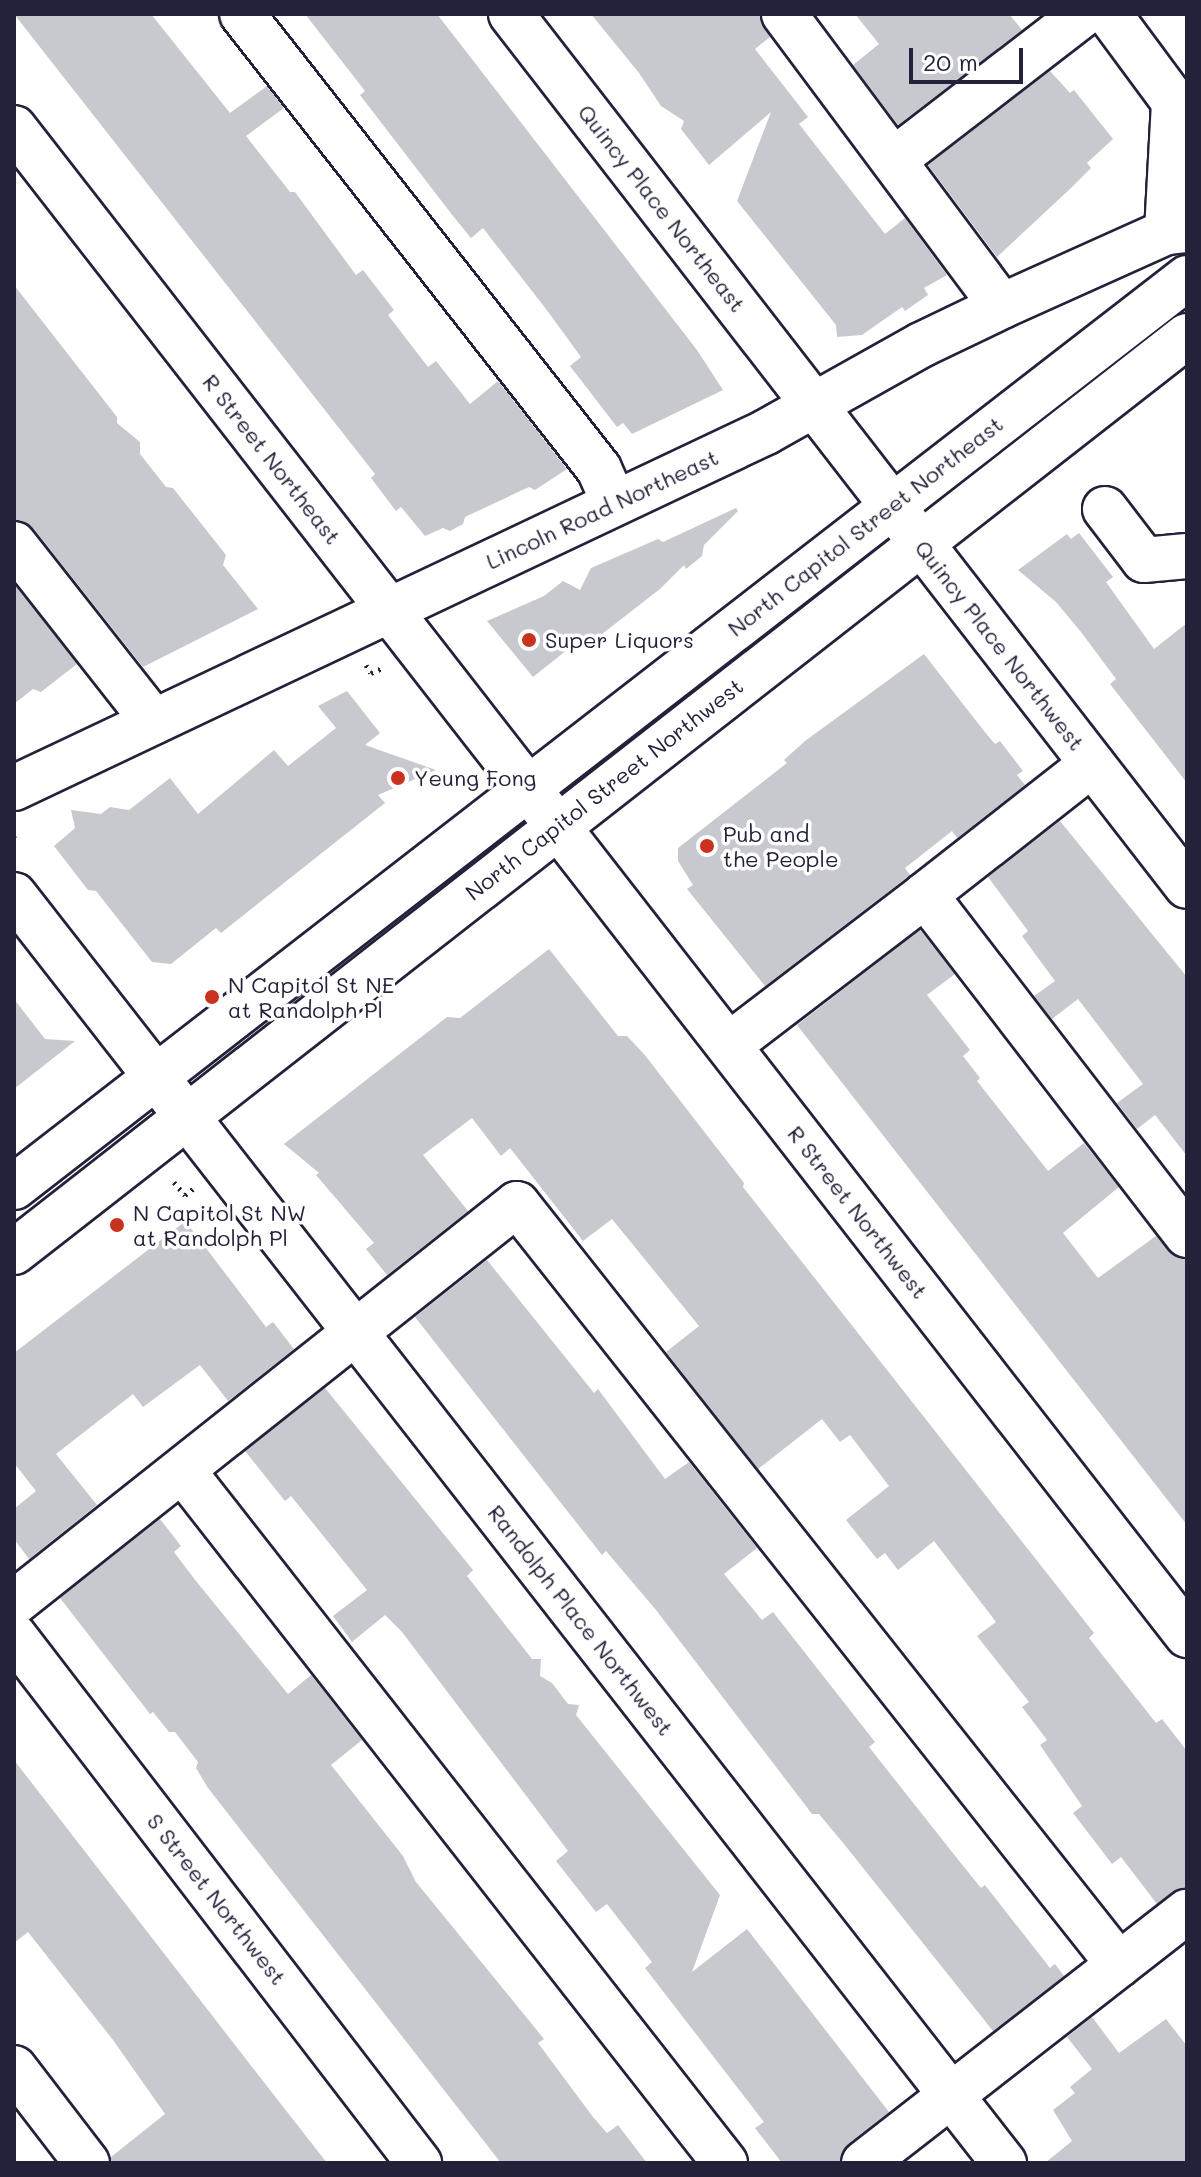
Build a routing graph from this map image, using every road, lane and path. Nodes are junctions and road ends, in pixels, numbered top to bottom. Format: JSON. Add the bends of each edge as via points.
{"nodes":[{"id":1,"x":242,"y":14,"type":"edge"},
{"id":2,"x":511,"y":14,"type":"edge"},
{"id":3,"x":784,"y":14,"type":"edge"},
{"id":4,"x":1083,"y":14,"type":"edge"},
{"id":5,"x":1109,"y":14,"type":"edge"},
{"id":6,"x":1181,"y":107,"type":"edge"},
{"id":7,"x":14,"y":128,"type":"edge"},
{"id":8,"x":895,"y":159,"type":"junction"},
{"id":9,"x":1177,"y":231,"type":"edge"},
{"id":10,"x":1187,"y":278,"type":"edge"},
{"id":11,"x":1002,"y":306,"type":"junction"},
{"id":12,"x":1187,"y":336,"type":"edge"},
{"id":13,"x":1167,"y":365,"type":"edge"},
{"id":14,"x":814,"y":402,"type":"junction"},
{"id":15,"x":614,"y":503,"type":"junction"},
{"id":16,"x":892,"y":503,"type":"junction"},
{"id":17,"x":1105,"y":509,"type":"dead end"},
{"id":18,"x":920,"y":542,"type":"junction"},
{"id":19,"x":14,"y":544,"type":"edge"},
{"id":20,"x":1187,"y":556,"type":"edge"},
{"id":21,"x":391,"y":610,"type":"junction"},
{"id":22,"x":382,"y":668,"type":"dead end"},
{"id":23,"x":371,"y":673,"type":"dead end"},
{"id":24,"x":154,"y":722,"type":"junction"},
{"id":25,"x":1092,"y":764,"type":"junction"},
{"id":26,"x":14,"y":788,"type":"edge"},
{"id":27,"x":530,"y":789,"type":"junction"},
{"id":28,"x":558,"y":825,"type":"junction"},
{"id":29,"x":1187,"y":886,"type":"edge"},
{"id":30,"x":14,"y":895,"type":"edge"},
{"id":31,"x":925,"y":895,"type":"junction"},
{"id":32,"x":729,"y":1045,"type":"junction"},
{"id":33,"x":159,"y":1076,"type":"junction"},
{"id":34,"x":188,"y":1115,"type":"junction"},
{"id":35,"x":174,"y":1182,"type":"dead end"},
{"id":36,"x":14,"y":1187,"type":"edge"},
{"id":37,"x":185,"y":1195,"type":"dead end"},
{"id":38,"x":1187,"y":1235,"type":"edge"},
{"id":39,"x":17,"y":1251,"type":"edge"},
{"id":40,"x":355,"y":1333,"type":"junction"},
{"id":41,"x":183,"y":1471,"type":"junction"},
{"id":42,"x":14,"y":1603,"type":"edge"},
{"id":43,"x":1187,"y":1635,"type":"edge"},
{"id":44,"x":14,"y":1636,"type":"edge"},
{"id":45,"x":1187,"y":1912,"type":"edge"},
{"id":46,"x":1119,"y":1965,"type":"junction"},
{"id":47,"x":14,"y":2068,"type":"edge"},
{"id":48,"x":950,"y":2095,"type":"junction"},
{"id":49,"x":87,"y":2163,"type":"edge"},
{"id":50,"x":419,"y":2163,"type":"edge"},
{"id":51,"x":725,"y":2163,"type":"edge"},
{"id":52,"x":864,"y":2163,"type":"edge"},
{"id":53,"x":1004,"y":2163,"type":"edge"}],
"edges":[{"from":1,"to":15,"type":"street","via":[[599,469]]},
{"from":2,"to":14,"type":"street","name":"Quincy Place Northeast"},
{"from":3,"to":8,"type":"street"},
{"from":4,"to":8,"type":"street"},
{"from":5,"to":6,"type":"street"},
{"from":6,"to":9,"type":"street"},
{"from":7,"to":21,"type":"street","name":"R Street Northeast"},
{"from":8,"to":11,"type":"street","via":[[898,170]]},
{"from":9,"to":11,"type":"street","name":"Lincoln Road Northeast"},
{"from":10,"to":16,"type":"street","name":"North Capitol Street Northeast"},
{"from":11,"to":14,"type":"street","name":"Lincoln Road Northeast"},
{"from":12,"to":13,"type":"street","name":"North Capitol Street Northwest"},
{"from":13,"to":18,"type":"street","name":"North Capitol Street Northwest"},
{"from":14,"to":15,"type":"street","name":"Lincoln Road Northeast","via":[[766,432]]},
{"from":14,"to":16,"type":"street","name":"Quincy Place Northwest"},
{"from":15,"to":21,"type":"street","name":"Lincoln Road Northeast"},
{"from":16,"to":18,"type":"street","name":"Quincy Place Northwest"},
{"from":16,"to":27,"type":"street","name":"North Capitol Street Northeast"},
{"from":17,"to":20,"type":"street","via":[[1144,560]]},
{"from":18,"to":25,"type":"street","name":"Quincy Place Northwest"},
{"from":18,"to":28,"type":"street","name":"North Capitol Street Northwest"},
{"from":19,"to":24,"type":"street"},
{"from":21,"to":24,"type":"street","name":"Lincoln Road Northeast"},
{"from":21,"to":27,"type":"street","name":"R Street Northeast"},
{"from":22,"to":23,"type":"path"},
{"from":24,"to":26,"type":"street","name":"Lincoln Road Northeast"},
{"from":25,"to":29,"type":"street","name":"Quincy Place Northwest"},
{"from":25,"to":31,"type":"street"},
{"from":27,"to":28,"type":"street","name":"R Street Northwest"},
{"from":27,"to":33,"type":"street","name":"North Capitol Street Northeast"},
{"from":28,"to":32,"type":"street","name":"R Street Northwest"},
{"from":28,"to":34,"type":"street","name":"North Capitol Street Northwest"},
{"from":30,"to":33,"type":"street","name":"Randolph Place Northwest"},
{"from":31,"to":32,"type":"street"},
{"from":31,"to":38,"type":"street"},
{"from":32,"to":43,"type":"street","name":"R Street Northwest"},
{"from":33,"to":34,"type":"street","name":"Randolph Place Northwest"},
{"from":33,"to":36,"type":"street","name":"North Capitol Street Northeast"},
{"from":34,"to":39,"type":"street","name":"North Capitol Street Northwest"},
{"from":34,"to":40,"type":"street","name":"Randolph Place Northwest"},
{"from":35,"to":37,"type":"path"},
{"from":40,"to":41,"type":"street"},
{"from":40,"to":46,"type":"street","via":[[517,1204]]},
{"from":40,"to":48,"type":"street","name":"Randolph Place Northwest"},
{"from":41,"to":42,"type":"street"},
{"from":41,"to":51,"type":"street"},
{"from":44,"to":50,"type":"street","name":"S Street Northwest"},
{"from":45,"to":46,"type":"street"},
{"from":46,"to":48,"type":"street"},
{"from":47,"to":49,"type":"street"},
{"from":48,"to":52,"type":"street"},
{"from":48,"to":53,"type":"street","name":"Randolph Place Northwest"}]}
